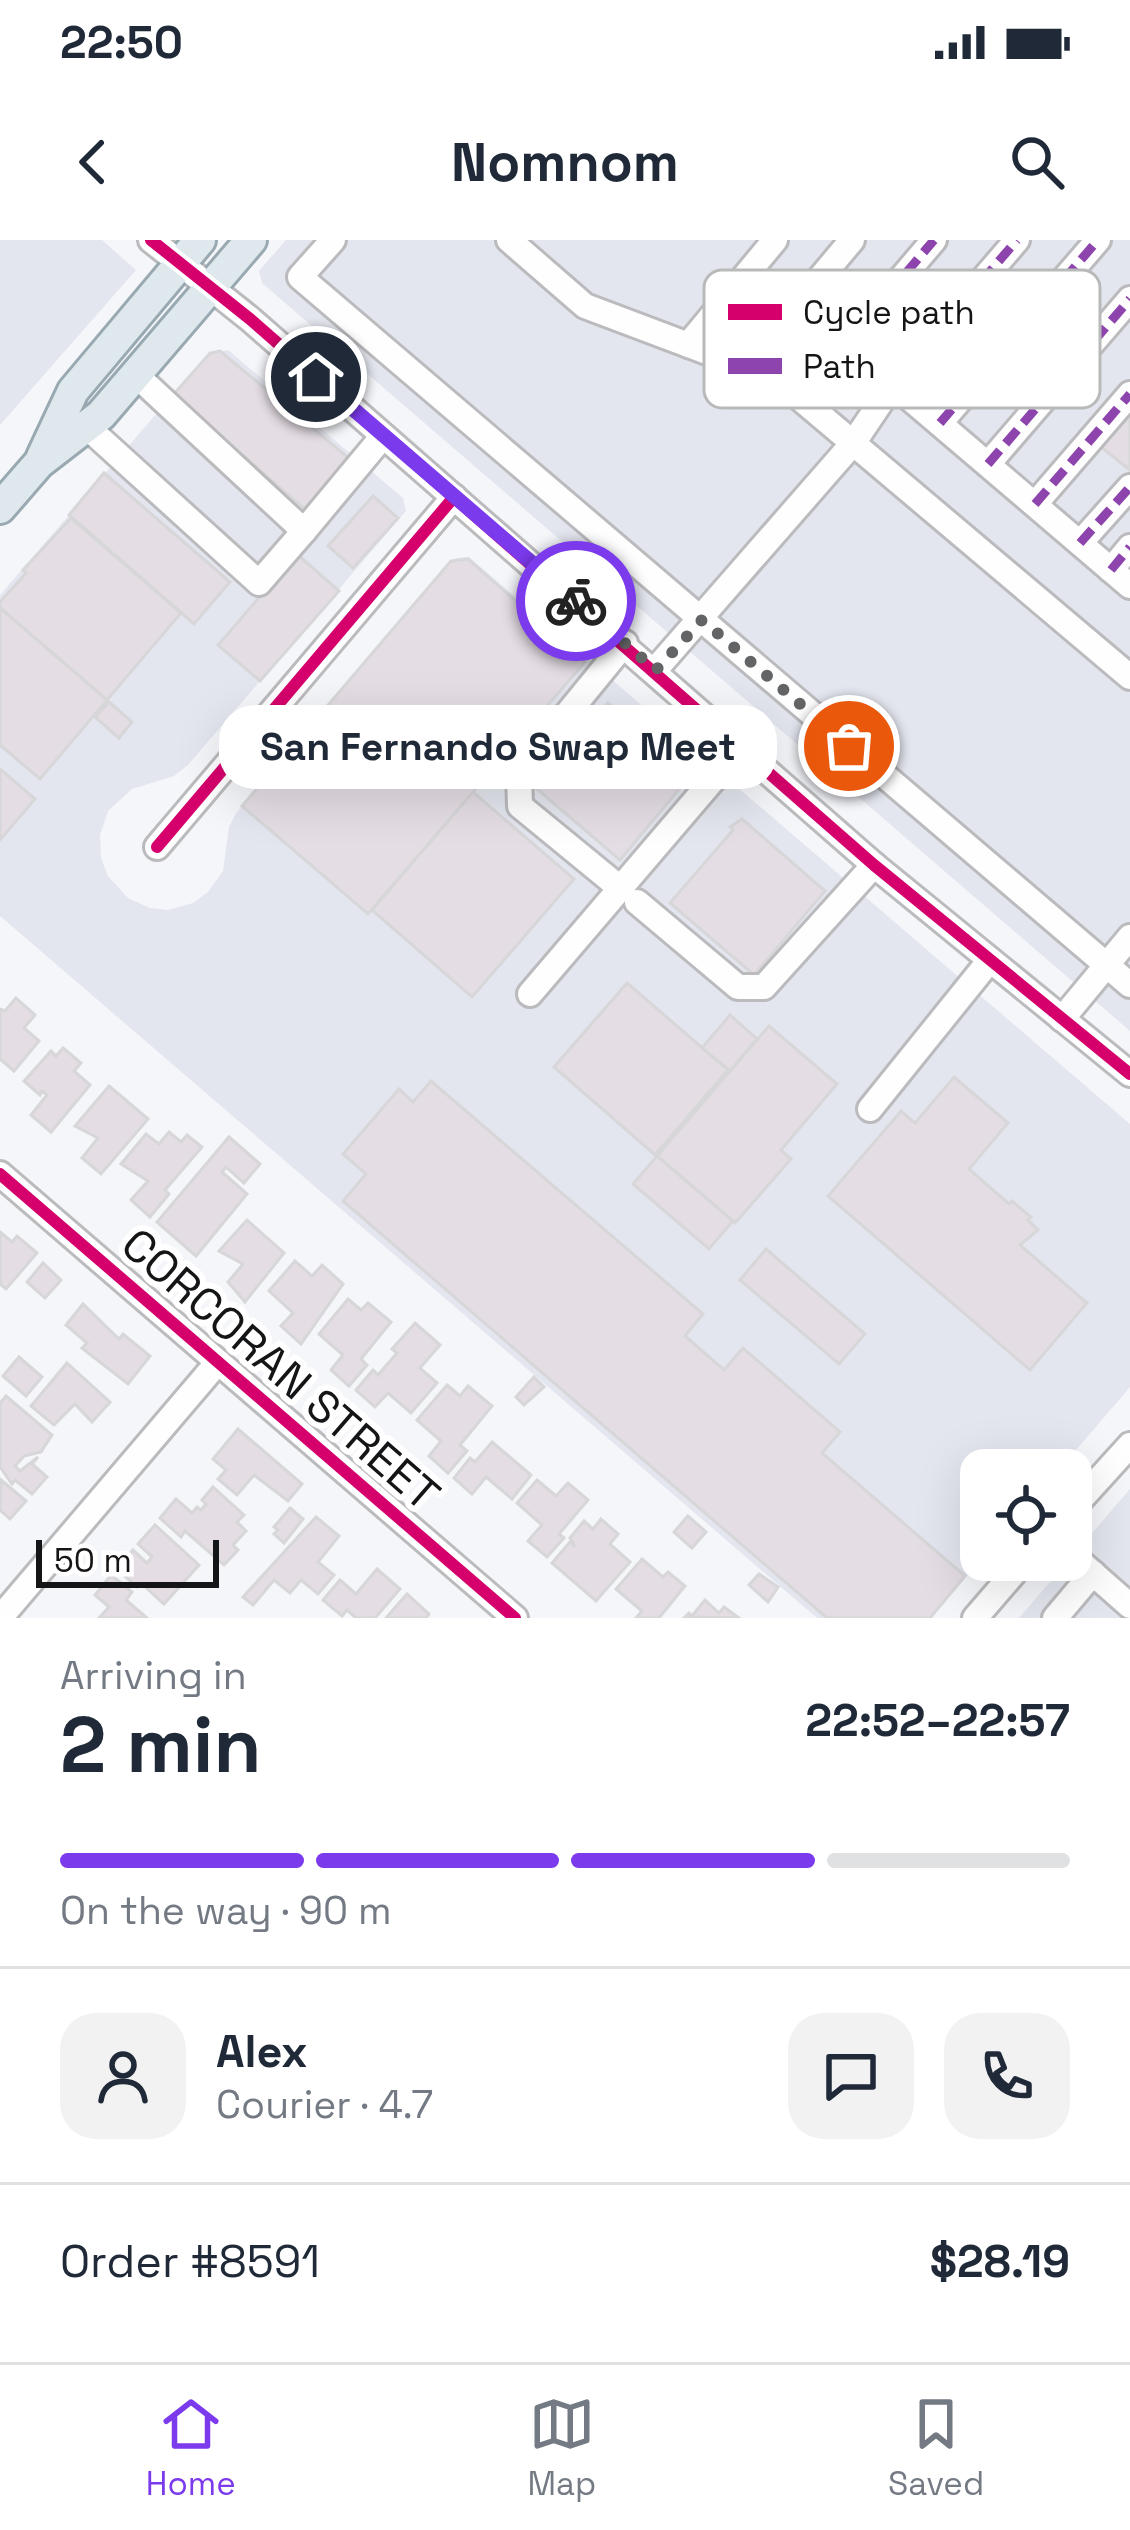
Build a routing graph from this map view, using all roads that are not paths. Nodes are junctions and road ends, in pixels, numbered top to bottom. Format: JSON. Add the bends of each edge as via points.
{"nodes":[{"id":1,"x":151,"y":240,"type":"edge"},
{"id":2,"x":251,"y":240,"type":"edge"},
{"id":3,"x":333,"y":240,"type":"edge"},
{"id":4,"x":509,"y":240,"type":"edge"},
{"id":5,"x":776,"y":240,"type":"edge"},
{"id":6,"x":852,"y":240,"type":"edge"},
{"id":7,"x":934,"y":240,"type":"edge"},
{"id":8,"x":1017,"y":240,"type":"edge"},
{"id":9,"x":1098,"y":240,"type":"edge"},
{"id":10,"x":191,"y":251,"type":"edge"},
{"id":11,"x":751,"y":270,"type":"edge"},
{"id":12,"x":827,"y":270,"type":"edge"},
{"id":13,"x":908,"y":270,"type":"edge"},
{"id":14,"x":991,"y":270,"type":"edge"},
{"id":15,"x":1072,"y":270,"type":"edge"},
{"id":16,"x":212,"y":288,"type":"junction"},
{"id":17,"x":1130,"y":299,"type":"edge"},
{"id":18,"x":704,"y":326,"type":"edge"},
{"id":19,"x":1100,"y":334,"type":"edge"},
{"id":20,"x":688,"y":345,"type":"junction"},
{"id":21,"x":704,"y":351,"type":"edge"},
{"id":22,"x":135,"y":374,"type":"junction"},
{"id":23,"x":1130,"y":394,"type":"edge"},
{"id":24,"x":813,"y":408,"type":"edge"},
{"id":25,"x":877,"y":408,"type":"edge"},
{"id":26,"x":922,"y":408,"type":"edge"},
{"id":27,"x":953,"y":408,"type":"edge"},
{"id":28,"x":1036,"y":408,"type":"edge"},
{"id":29,"x":940,"y":423,"type":"junction"},
{"id":30,"x":86,"y":426,"type":"junction"},
{"id":31,"x":383,"y":436,"type":"junction"},
{"id":32,"x":854,"y":442,"type":"junction"},
{"id":33,"x":39,"y":463,"type":"junction"},
{"id":34,"x":988,"y":464,"type":"junction"},
{"id":35,"x":1130,"y":487,"type":"edge"},
{"id":36,"x":454,"y":497,"type":"junction"},
{"id":37,"x":1035,"y":504,"type":"junction"},
{"id":38,"x":0,"y":508,"type":"edge"},
{"id":39,"x":304,"y":531,"type":"junction"},
{"id":40,"x":1080,"y":543,"type":"junction"},
{"id":41,"x":1130,"y":547,"type":"edge"},
{"id":42,"x":1120,"y":578,"type":"edge"},
{"id":43,"x":702,"y":620,"type":"junction"},
{"id":44,"x":625,"y":643,"type":"junction"},
{"id":45,"x":656,"y":670,"type":"junction"},
{"id":46,"x":1130,"y":677,"type":"edge"},
{"id":47,"x":741,"y":747,"type":"junction"},
{"id":48,"x":157,"y":847,"type":"dead end"},
{"id":49,"x":874,"y":865,"type":"junction"},
{"id":50,"x":628,"y":895,"type":"junction"},
{"id":51,"x":1130,"y":937,"type":"edge"},
{"id":52,"x":989,"y":960,"type":"junction"},
{"id":53,"x":1106,"y":965,"type":"junction"},
{"id":54,"x":1130,"y":985,"type":"edge"},
{"id":55,"x":530,"y":994,"type":"dead end"},
{"id":56,"x":1062,"y":1019,"type":"junction"},
{"id":57,"x":1130,"y":1074,"type":"edge"},
{"id":58,"x":870,"y":1108,"type":"dead end"},
{"id":59,"x":0,"y":1174,"type":"edge"},
{"id":60,"x":218,"y":1362,"type":"junction"},
{"id":61,"x":1130,"y":1445,"type":"edge"},
{"id":62,"x":1092,"y":1487,"type":"edge"},
{"id":63,"x":1093,"y":1573,"type":"joint"},
{"id":64,"x":1007,"y":1581,"type":"edge"},
{"id":65,"x":1130,"y":1606,"type":"edge"},
{"id":66,"x":0,"y":1618,"type":"edge"},
{"id":67,"x":515,"y":1618,"type":"edge"},
{"id":68,"x":975,"y":1618,"type":"edge"},
{"id":69,"x":1055,"y":1618,"type":"edge"}],
"edges":[{"from":1,"to":10,"type":"street"},
{"from":2,"to":16,"type":"main road"},
{"from":3,"to":43,"type":"street","via":[[300,278]]},
{"from":4,"to":20,"type":"street","via":[[585,306]]},
{"from":5,"to":11,"type":"street"},
{"from":6,"to":12,"type":"street"},
{"from":7,"to":13,"type":"street"},
{"from":8,"to":14,"type":"street"},
{"from":9,"to":15,"type":"street"},
{"from":10,"to":16,"type":"street"},
{"from":10,"to":33,"type":"main road","via":[[73,391]]},
{"from":16,"to":22,"type":"main road"},
{"from":16,"to":31,"type":"street"},
{"from":17,"to":19,"type":"street"},
{"from":18,"to":20,"type":"street"},
{"from":20,"to":21,"type":"street"},
{"from":22,"to":30,"type":"main road"},
{"from":22,"to":39,"type":"street"},
{"from":23,"to":37,"type":"street"},
{"from":24,"to":32,"type":"street"},
{"from":25,"to":32,"type":"street"},
{"from":26,"to":29,"type":"street"},
{"from":27,"to":29,"type":"street"},
{"from":28,"to":34,"type":"street"},
{"from":29,"to":34,"type":"street"},
{"from":30,"to":33,"type":"main road"},
{"from":30,"to":39,"type":"street","via":[[260,583]]},
{"from":31,"to":36,"type":"street"},
{"from":31,"to":39,"type":"street"},
{"from":32,"to":43,"type":"street"},
{"from":32,"to":46,"type":"street"},
{"from":33,"to":38,"type":"main road"},
{"from":34,"to":37,"type":"street"},
{"from":35,"to":40,"type":"street"},
{"from":36,"to":44,"type":"street"},
{"from":36,"to":48,"type":"street"},
{"from":37,"to":40,"type":"street"},
{"from":40,"to":42,"type":"street"},
{"from":41,"to":42,"type":"street"},
{"from":43,"to":45,"type":"street"},
{"from":43,"to":53,"type":"street"},
{"from":44,"to":45,"type":"street"},
{"from":44,"to":50,"type":"street","via":[[519,773],[520,806]]},
{"from":45,"to":47,"type":"street"},
{"from":47,"to":49,"type":"street"},
{"from":47,"to":50,"type":"street"},
{"from":49,"to":50,"type":"street","via":[[764,987],[738,987]]},
{"from":49,"to":52,"type":"street"},
{"from":50,"to":55,"type":"street"},
{"from":51,"to":53,"type":"street"},
{"from":52,"to":56,"type":"street"},
{"from":52,"to":58,"type":"street"},
{"from":53,"to":54,"type":"street"},
{"from":53,"to":56,"type":"street"},
{"from":56,"to":57,"type":"street"},
{"from":59,"to":60,"type":"street","name":"CORCORAN STREET"},
{"from":60,"to":66,"type":"street"},
{"from":60,"to":67,"type":"street","name":"CORCORAN STREET"},
{"from":61,"to":62,"type":"street"},
{"from":63,"to":65,"type":"street"},
{"from":63,"to":69,"type":"street"},
{"from":64,"to":68,"type":"street"}]}
